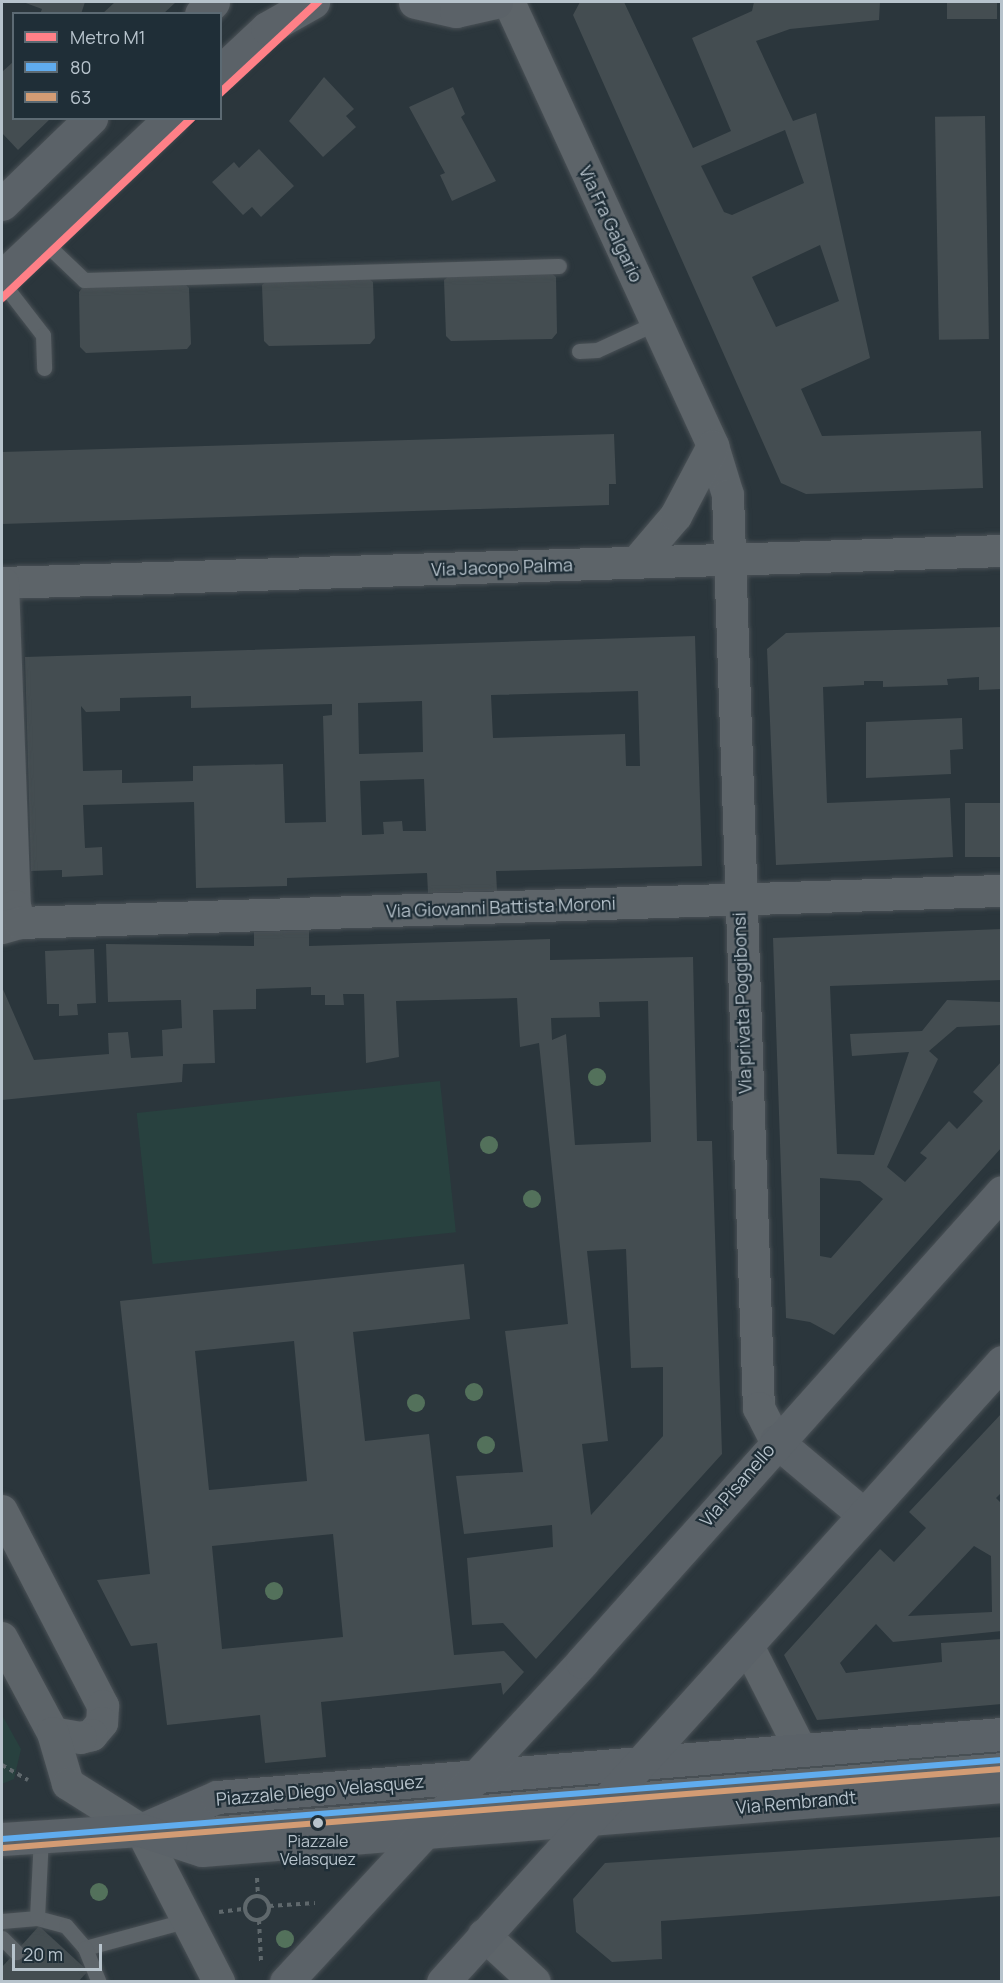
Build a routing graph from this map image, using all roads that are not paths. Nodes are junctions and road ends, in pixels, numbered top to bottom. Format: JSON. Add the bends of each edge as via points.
{"nodes":[{"id":1,"x":313,"y":2,"type":"edge"},
{"id":2,"x":415,"y":2,"type":"edge"},
{"id":3,"x":496,"y":2,"type":"edge"},
{"id":4,"x":508,"y":2,"type":"edge"},
{"id":5,"x":222,"y":70,"type":"edge"},
{"id":6,"x":89,"y":120,"type":"edge"},
{"id":7,"x":169,"y":120,"type":"edge"},
{"id":8,"x":2,"y":204,"type":"edge"},
{"id":9,"x":42,"y":240,"type":"junction"},
{"id":10,"x":559,"y":266,"type":"dead end"},
{"id":11,"x":2,"y":277,"type":"edge"},
{"id":12,"x":2,"y":282,"type":"edge"},
{"id":13,"x":656,"y":323,"type":"junction"},
{"id":14,"x":579,"y":351,"type":"dead end"},
{"id":15,"x":44,"y":368,"type":"dead end"},
{"id":16,"x":713,"y":446,"type":"junction"},
{"id":17,"x":1002,"y":551,"type":"edge"},
{"id":18,"x":730,"y":560,"type":"junction"},
{"id":19,"x":636,"y":563,"type":"junction"},
{"id":20,"x":2,"y":583,"type":"edge"},
{"id":21,"x":1002,"y":891,"type":"edge"},
{"id":22,"x":738,"y":899,"type":"junction"},
{"id":23,"x":11,"y":925,"type":"edge"},
{"id":24,"x":1002,"y":1192,"type":"edge"},
{"id":25,"x":1002,"y":1362,"type":"edge"},
{"id":26,"x":776,"y":1441,"type":"junction"},
{"id":27,"x":2,"y":1511,"type":"edge"},
{"id":28,"x":863,"y":1514,"type":"junction"},
{"id":29,"x":2,"y":1638,"type":"edge"},
{"id":30,"x":749,"y":1648,"type":"junction"},
{"id":31,"x":53,"y":1733,"type":"junction"},
{"id":32,"x":1002,"y":1734,"type":"edge"},
{"id":33,"x":801,"y":1750,"type":"junction"},
{"id":34,"x":1002,"y":1760,"type":"edge"},
{"id":35,"x":640,"y":1763,"type":"junction"},
{"id":36,"x":470,"y":1777,"type":"junction"},
{"id":37,"x":1002,"y":1786,"type":"edge"},
{"id":38,"x":615,"y":1791,"type":"junction"},
{"id":39,"x":445,"y":1805,"type":"junction"},
{"id":40,"x":590,"y":1819,"type":"junction"},
{"id":41,"x":141,"y":1830,"type":"junction"},
{"id":42,"x":420,"y":1832,"type":"junction"},
{"id":43,"x":41,"y":1836,"type":"junction"},
{"id":44,"x":2,"y":1839,"type":"edge"},
{"id":45,"x":200,"y":1916,"type":"junction"},
{"id":46,"x":37,"y":1918,"type":"junction"},
{"id":47,"x":2,"y":1921,"type":"edge"},
{"id":48,"x":484,"y":1935,"type":"junction"},
{"id":49,"x":2,"y":1938,"type":"edge"},
{"id":50,"x":85,"y":1948,"type":"junction"},
{"id":51,"x":16,"y":1952,"type":"dead end"},
{"id":52,"x":274,"y":1973,"type":"edge"},
{"id":53,"x":210,"y":1979,"type":"edge"},
{"id":54,"x":99,"y":1982,"type":"edge"},
{"id":55,"x":443,"y":1982,"type":"edge"},
{"id":56,"x":535,"y":1982,"type":"edge"}],
"edges":[{"from":1,"to":5,"type":"street","via":[[267,28]]},
{"from":2,"to":3,"type":"street","via":[[456,11]]},
{"from":4,"to":13,"type":"street","name":"Via Fra Galgario"},
{"from":6,"to":8,"type":"street"},
{"from":7,"to":9,"type":"street"},
{"from":9,"to":10,"type":"lane","via":[[84,280]]},
{"from":9,"to":11,"type":"street"},
{"from":12,"to":15,"type":"lane","via":[[43,335]]},
{"from":13,"to":14,"type":"lane","via":[[597,350]]},
{"from":13,"to":16,"type":"street","name":"Via Fra Galgario"},
{"from":16,"to":18,"type":"street","name":"Via Fra Galgario","via":[[728,495]]},
{"from":16,"to":19,"type":"street","via":[[682,508]]},
{"from":17,"to":18,"type":"street","name":"Via Jacopo Palma"},
{"from":18,"to":19,"type":"street","name":"Via Jacopo Palma"},
{"from":18,"to":22,"type":"street","name":"Via privata Poggibonsi"},
{"from":19,"to":20,"type":"street","name":"Via Jacopo Palma"},
{"from":20,"to":23,"type":"street","via":[[15,906]]},
{"from":21,"to":22,"type":"street","name":"Via Giovanni Battista Moroni"},
{"from":22,"to":23,"type":"street","name":"Via Giovanni Battista Moroni"},
{"from":22,"to":26,"type":"street","name":"Via privata Poggibonsi","via":[[759,1408]]},
{"from":24,"to":26,"type":"street","name":"Via Pisanello"},
{"from":25,"to":28,"type":"street"},
{"from":26,"to":28,"type":"street"},
{"from":26,"to":36,"type":"street","name":"Via Pisanello","via":[[582,1662]]},
{"from":27,"to":31,"type":"street","via":[[103,1706],[102,1722],[92,1734],[81,1738]]},
{"from":28,"to":30,"type":"street"},
{"from":29,"to":31,"type":"street"},
{"from":30,"to":33,"type":"street"},
{"from":30,"to":35,"type":"street"},
{"from":31,"to":41,"type":"street","via":[[68,1784]]},
{"from":32,"to":33,"type":"street"},
{"from":33,"to":35,"type":"street"},
{"from":34,"to":38,"type":"lane","name":"Via Rembrandt"},
{"from":35,"to":36,"type":"street","name":"Piazzale Diego Velasquez"},
{"from":35,"to":38,"type":"street"},
{"from":36,"to":39,"type":"street","name":"Piazzale Diego Velasquez"},
{"from":36,"to":41,"type":"street","name":"Piazzale Diego Velasquez","via":[[217,1797]]},
{"from":37,"to":40,"type":"street","name":"Via Rembrandt"},
{"from":38,"to":39,"type":"lane","name":"Piazzale Diego Velasquez"},
{"from":38,"to":40,"type":"street"},
{"from":39,"to":41,"type":"lane","name":"Piazzale Diego Velasquez"},
{"from":39,"to":42,"type":"street","name":"Piazzale Diego Velasquez"},
{"from":40,"to":42,"type":"street"},
{"from":40,"to":48,"type":"street"},
{"from":41,"to":42,"type":"street","via":[[202,1850]]},
{"from":41,"to":43,"type":"street"},
{"from":41,"to":45,"type":"street"},
{"from":42,"to":52,"type":"street","name":"Piazzale Diego Velasquez"},
{"from":43,"to":44,"type":"street"},
{"from":43,"to":46,"type":"lane"},
{"from":45,"to":50,"type":"lane"},
{"from":45,"to":53,"type":"street"},
{"from":46,"to":47,"type":"lane"},
{"from":46,"to":50,"type":"lane","via":[[66,1926]]},
{"from":48,"to":55,"type":"street"},
{"from":48,"to":56,"type":"street"},
{"from":49,"to":51,"type":"lane"},
{"from":50,"to":54,"type":"lane"}]}
